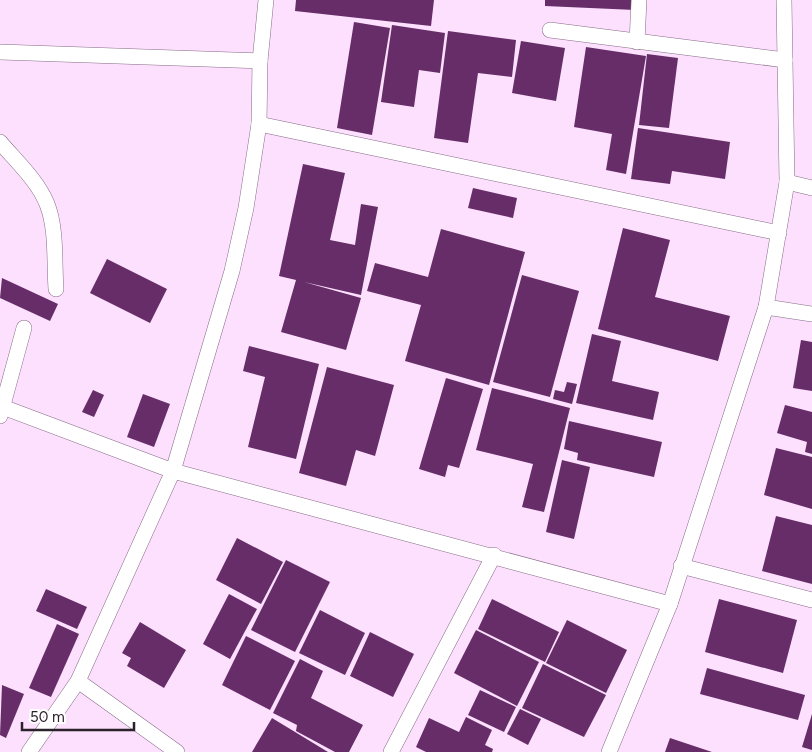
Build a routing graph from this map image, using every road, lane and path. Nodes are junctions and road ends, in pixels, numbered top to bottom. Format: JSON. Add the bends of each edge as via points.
{"nodes":[{"id":1,"x":266,"y":0,"type":"edge"},
{"id":2,"x":639,"y":0,"type":"edge"},
{"id":3,"x":784,"y":0,"type":"edge"},
{"id":4,"x":550,"y":30,"type":"dead end"},
{"id":5,"x":638,"y":42,"type":"junction"},
{"id":6,"x":0,"y":52,"type":"edge"},
{"id":7,"x":785,"y":60,"type":"junction"},
{"id":8,"x":260,"y":61,"type":"junction"},
{"id":9,"x":259,"y":124,"type":"junction"},
{"id":10,"x":0,"y":142,"type":"edge"},
{"id":11,"x":788,"y":182,"type":"junction"},
{"id":12,"x":812,"y":188,"type":"edge"},
{"id":13,"x":780,"y":233,"type":"junction"},
{"id":14,"x":56,"y":289,"type":"dead end"},
{"id":15,"x":766,"y":307,"type":"junction"},
{"id":16,"x":812,"y":314,"type":"edge"},
{"id":17,"x":24,"y":328,"type":"dead end"},
{"id":18,"x":1,"y":410,"type":"edge"},
{"id":19,"x":173,"y":471,"type":"junction"},
{"id":20,"x":494,"y":555,"type":"junction"},
{"id":21,"x":681,"y":566,"type":"junction"},
{"id":22,"x":812,"y":600,"type":"edge"},
{"id":23,"x":670,"y":604,"type":"junction"},
{"id":24,"x":78,"y":681,"type":"junction"},
{"id":25,"x":29,"y":752,"type":"edge"},
{"id":26,"x":177,"y":752,"type":"edge"},
{"id":27,"x":391,"y":752,"type":"edge"},
{"id":28,"x":609,"y":752,"type":"edge"}],
"edges":[{"from":1,"to":8,"type":"street"},
{"from":2,"to":5,"type":"street"},
{"from":3,"to":7,"type":"street"},
{"from":4,"to":5,"type":"street"},
{"from":5,"to":7,"type":"street"},
{"from":6,"to":8,"type":"street"},
{"from":7,"to":11,"type":"street"},
{"from":8,"to":9,"type":"street"},
{"from":9,"to":13,"type":"street"},
{"from":9,"to":19,"type":"street","via":[[232,271]]},
{"from":10,"to":14,"type":"street","via":[[46,202]]},
{"from":11,"to":12,"type":"street"},
{"from":11,"to":13,"type":"street"},
{"from":13,"to":15,"type":"street"},
{"from":15,"to":16,"type":"street"},
{"from":15,"to":21,"type":"street"},
{"from":17,"to":18,"type":"street"},
{"from":18,"to":19,"type":"street"},
{"from":19,"to":20,"type":"street"},
{"from":19,"to":24,"type":"street"},
{"from":20,"to":23,"type":"street"},
{"from":20,"to":27,"type":"street"},
{"from":21,"to":22,"type":"street"},
{"from":21,"to":23,"type":"street"},
{"from":23,"to":28,"type":"street"},
{"from":24,"to":25,"type":"street"},
{"from":24,"to":26,"type":"street"}]}
